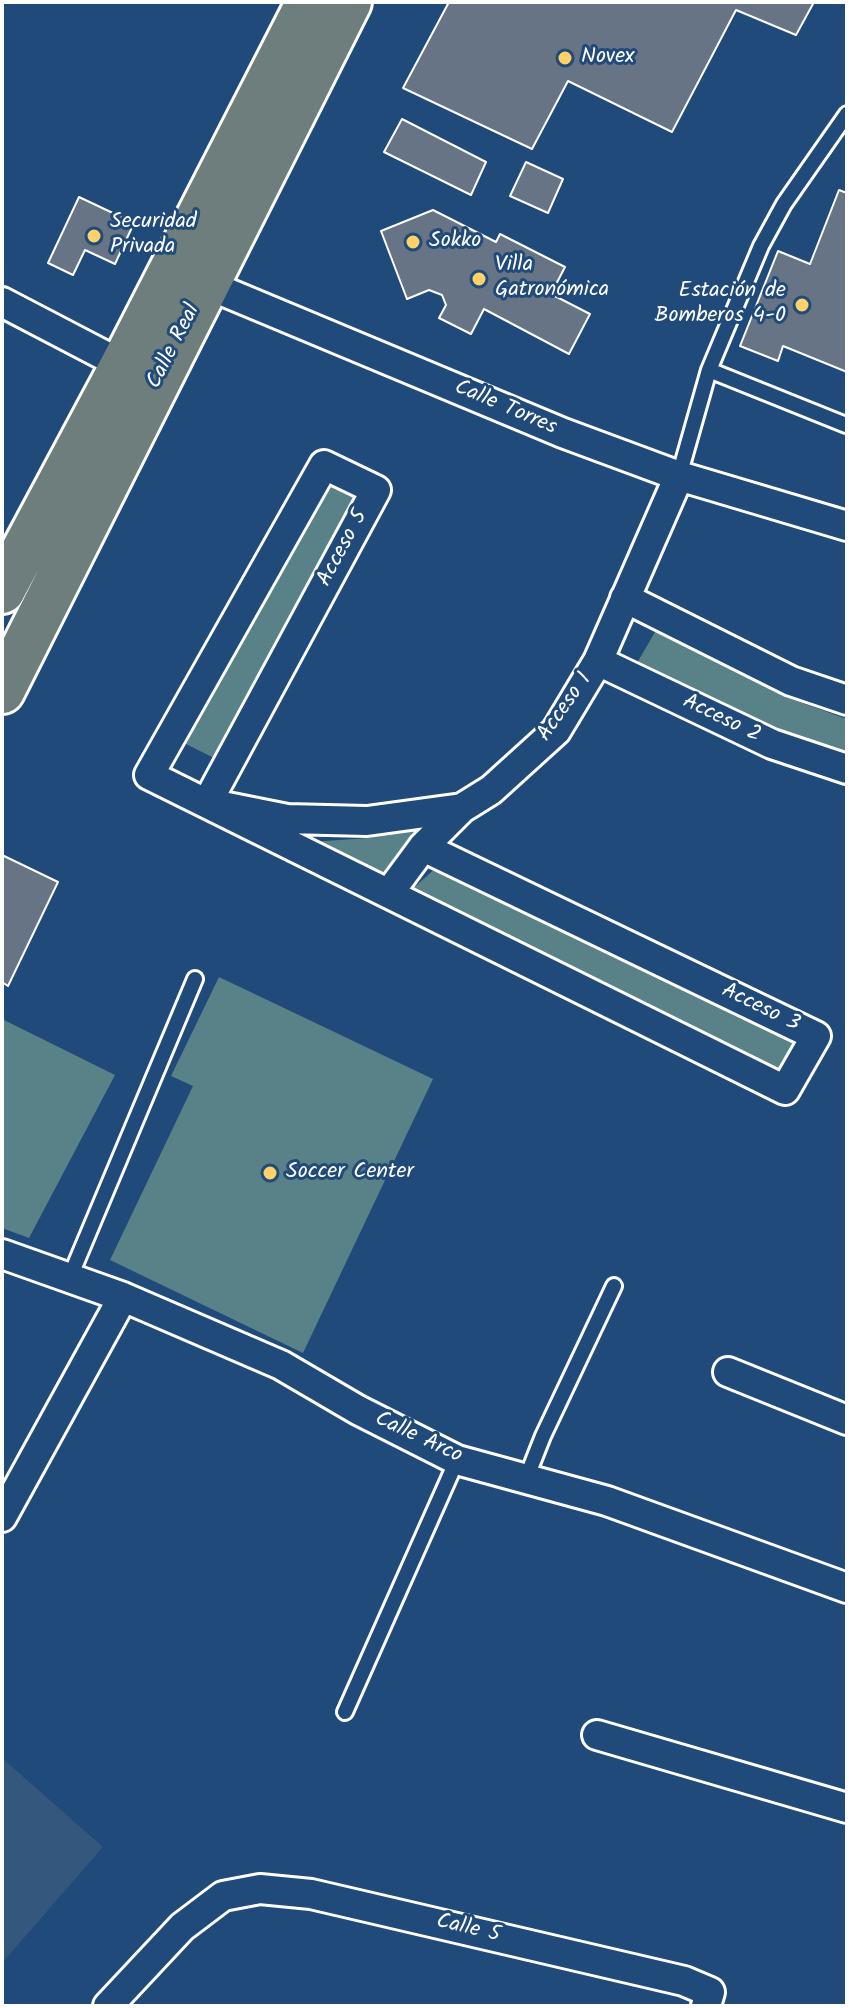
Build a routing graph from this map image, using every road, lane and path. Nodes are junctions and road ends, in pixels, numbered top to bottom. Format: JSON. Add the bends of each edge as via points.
{"nodes":[{"id":1,"x":309,"y":2,"type":"edge"},
{"id":2,"x":349,"y":2,"type":"edge"},
{"id":3,"x":847,"y":114,"type":"edge"},
{"id":4,"x":189,"y":277,"type":"junction"},
{"id":5,"x":2,"y":302,"type":"edge"},
{"id":6,"x":709,"y":370,"type":"junction"},
{"id":7,"x":140,"y":374,"type":"junction"},
{"id":8,"x":846,"y":425,"type":"edge"},
{"id":9,"x":679,"y":476,"type":"junction"},
{"id":10,"x":847,"y":526,"type":"edge"},
{"id":11,"x":2,"y":591,"type":"edge"},
{"id":12,"x":625,"y":598,"type":"junction"},
{"id":13,"x":598,"y":661,"type":"junction"},
{"id":14,"x":2,"y":691,"type":"edge"},
{"id":15,"x":847,"y":700,"type":"edge"},
{"id":16,"x":847,"y":769,"type":"edge"},
{"id":17,"x":207,"y":803,"type":"junction"},
{"id":18,"x":462,"y":808,"type":"junction"},
{"id":19,"x":423,"y":847,"type":"junction"},
{"id":20,"x":389,"y":893,"type":"junction"},
{"id":21,"x":195,"y":979,"type":"dead end"},
{"id":22,"x":2,"y":1254,"type":"edge"},
{"id":23,"x":70,"y":1277,"type":"junction"},
{"id":24,"x":614,"y":1286,"type":"dead end"},
{"id":25,"x":123,"y":1297,"type":"junction"},
{"id":26,"x":728,"y":1372,"type":"dead end"},
{"id":27,"x":843,"y":1413,"type":"edge"},
{"id":28,"x":457,"y":1460,"type":"junction"},
{"id":29,"x":526,"y":1479,"type":"junction"},
{"id":30,"x":2,"y":1517,"type":"edge"},
{"id":31,"x":847,"y":1588,"type":"edge"},
{"id":32,"x":345,"y":1712,"type":"dead end"},
{"id":33,"x":597,"y":1735,"type":"dead end"},
{"id":34,"x":847,"y":1808,"type":"edge"},
{"id":35,"x":708,"y":1999,"type":"edge"},
{"id":36,"x":108,"y":2006,"type":"edge"}],
"edges":[{"from":1,"to":4,"type":"main road","name":"Calle Real"},
{"from":2,"to":4,"type":"main road","name":"Calle Real"},
{"from":3,"to":6,"type":"lane","via":[[776,218]]},
{"from":4,"to":7,"type":"main road","name":"Calle Real"},
{"from":4,"to":9,"type":"street","name":"Calle Torres"},
{"from":5,"to":7,"type":"street"},
{"from":6,"to":8,"type":"lane"},
{"from":6,"to":9,"type":"lane"},
{"from":7,"to":11,"type":"main road","name":"Calle Real"},
{"from":7,"to":14,"type":"main road","name":"Calle Real"},
{"from":9,"to":10,"type":"street","name":"Calle Torres"},
{"from":9,"to":12,"type":"street","name":"Acceso 1"},
{"from":12,"to":13,"type":"street","name":"Acceso 1"},
{"from":12,"to":15,"type":"street","via":[[791,681]]},
{"from":13,"to":16,"type":"street","name":"Acceso 2","via":[[772,744]]},
{"from":13,"to":18,"type":"street","name":"Acceso 1","via":[[556,731],[491,790]]},
{"from":17,"to":17,"type":"street","name":"Acceso 5","via":[[376,490],[324,465],[149,775]]},
{"from":17,"to":18,"type":"street","via":[[287,819],[367,821]]},
{"from":17,"to":20,"type":"street"},
{"from":18,"to":19,"type":"street","name":"Acceso 1"},
{"from":19,"to":20,"type":"street","name":"Acceso 1"},
{"from":19,"to":20,"type":"street","name":"Acceso 3","via":[[816,1036],[785,1090]]},
{"from":21,"to":23,"type":"lane"},
{"from":22,"to":23,"type":"street","name":"Calle Arco"},
{"from":23,"to":25,"type":"street","name":"Calle Arco"},
{"from":24,"to":29,"type":"lane"},
{"from":25,"to":28,"type":"street","name":"Calle Arco","via":[[281,1365]]},
{"from":25,"to":30,"type":"street"},
{"from":26,"to":27,"type":"street"},
{"from":28,"to":29,"type":"street","name":"Calle Arco"},
{"from":28,"to":32,"type":"lane"},
{"from":29,"to":31,"type":"street","name":"Calle Arco","via":[[607,1501]]},
{"from":33,"to":34,"type":"street"},
{"from":35,"to":36,"type":"street","name":"Calle 5","via":[[684,1981],[627,1967],[311,1894],[260,1889],[223,1896],[182,1927]]}]}
